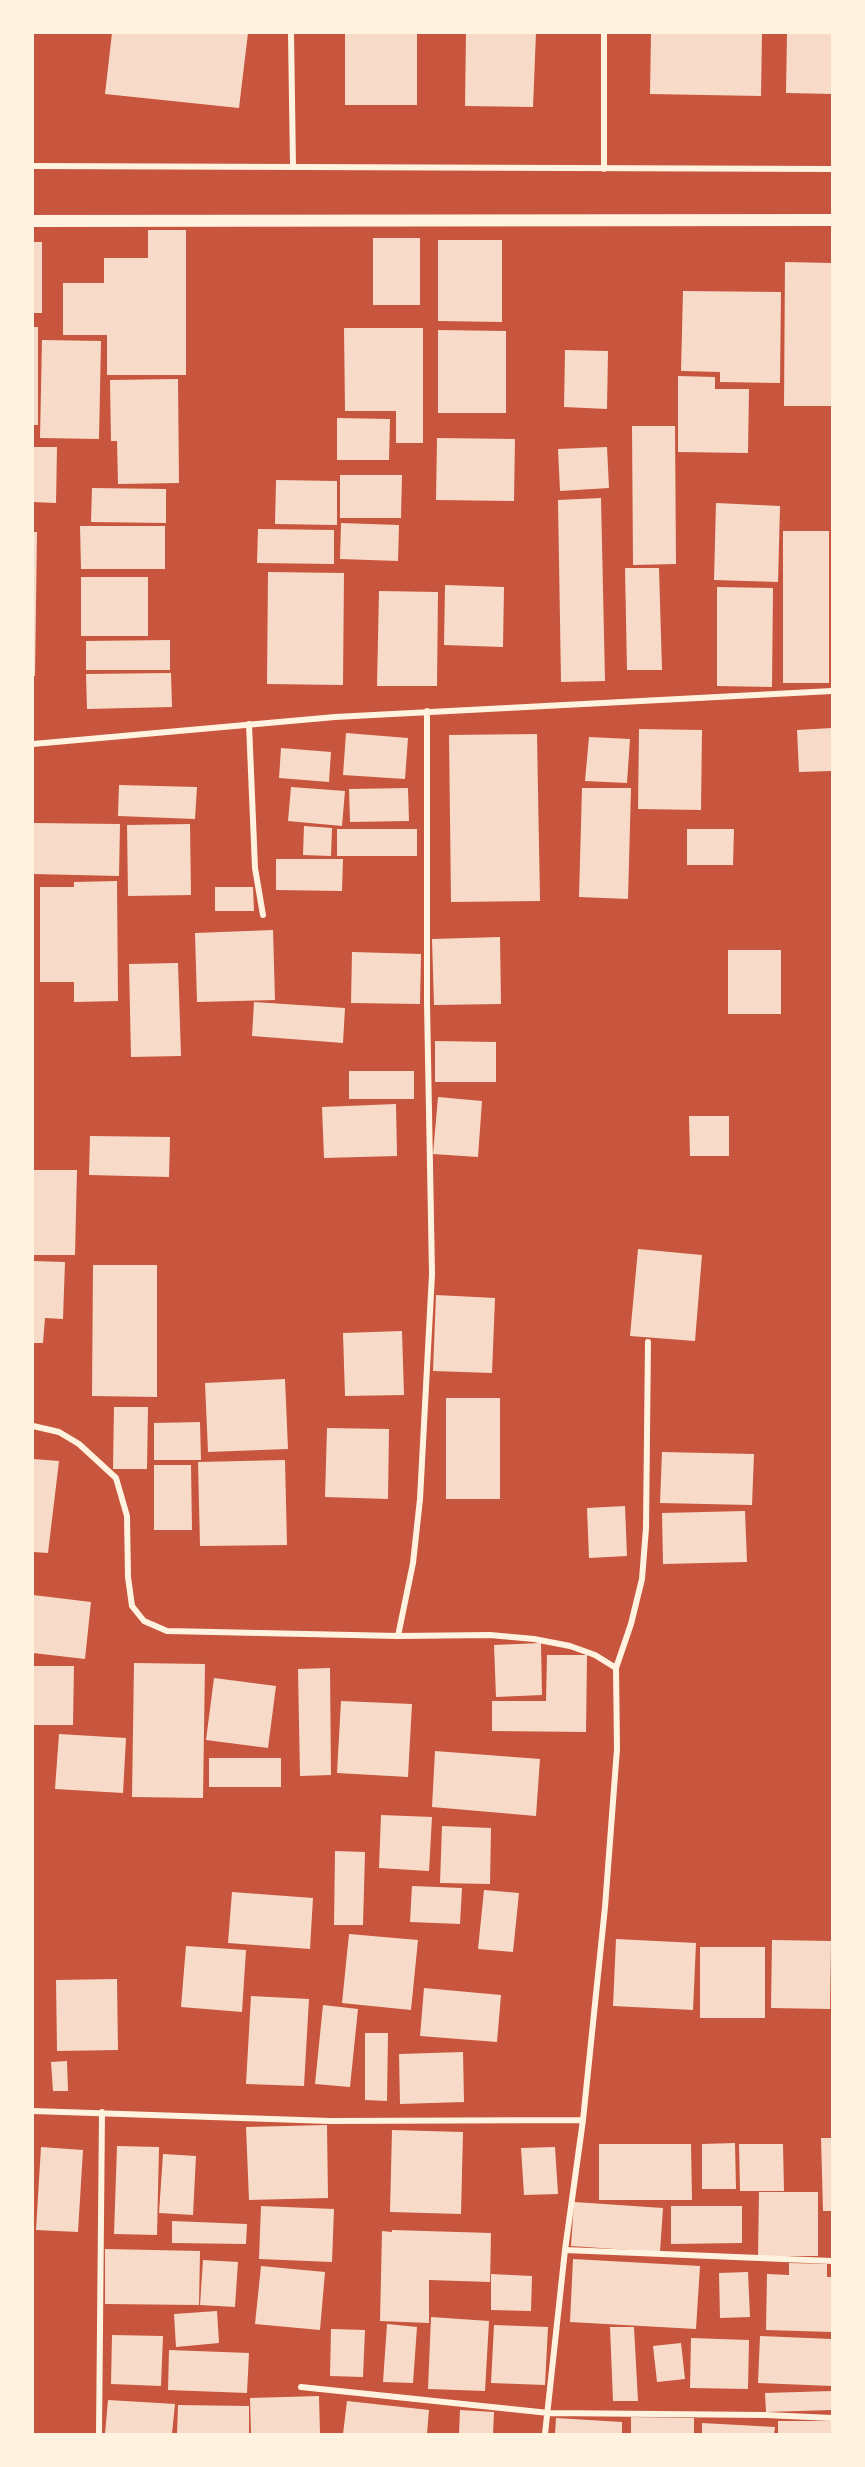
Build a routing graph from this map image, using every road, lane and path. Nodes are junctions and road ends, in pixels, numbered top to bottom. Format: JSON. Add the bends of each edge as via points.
{"nodes":[{"id":1,"x":291,"y":33,"type":"edge"},
{"id":2,"x":604,"y":33,"type":"edge"},
{"id":3,"x":33,"y":166,"type":"edge"},
{"id":4,"x":293,"y":167,"type":"junction"},
{"id":5,"x":604,"y":169,"type":"junction"},
{"id":6,"x":832,"y":169,"type":"edge"},
{"id":7,"x":832,"y":220,"type":"edge"},
{"id":8,"x":33,"y":221,"type":"edge"},
{"id":9,"x":832,"y":691,"type":"edge"},
{"id":10,"x":427,"y":711,"type":"junction"},
{"id":11,"x":249,"y":724,"type":"junction"},
{"id":12,"x":33,"y":744,"type":"edge"},
{"id":13,"x":263,"y":915,"type":"dead end"},
{"id":14,"x":648,"y":1342,"type":"dead end"},
{"id":15,"x":33,"y":1426,"type":"edge"},
{"id":16,"x":398,"y":1636,"type":"junction"},
{"id":17,"x":616,"y":1668,"type":"junction"},
{"id":18,"x":33,"y":2111,"type":"edge"},
{"id":19,"x":102,"y":2112,"type":"junction"},
{"id":20,"x":583,"y":2120,"type":"junction"},
{"id":21,"x":565,"y":2250,"type":"junction"},
{"id":22,"x":832,"y":2261,"type":"edge"},
{"id":23,"x":301,"y":2387,"type":"dead end"},
{"id":24,"x":549,"y":2413,"type":"junction"},
{"id":25,"x":832,"y":2418,"type":"edge"},
{"id":26,"x":99,"y":2434,"type":"edge"},
{"id":27,"x":545,"y":2434,"type":"edge"}],
"edges":[{"from":1,"to":4,"type":"street"},
{"from":2,"to":5,"type":"street"},
{"from":3,"to":4,"type":"street"},
{"from":4,"to":5,"type":"street"},
{"from":5,"to":6,"type":"street"},
{"from":7,"to":8,"type":"main road"},
{"from":9,"to":10,"type":"street"},
{"from":10,"to":11,"type":"street"},
{"from":10,"to":16,"type":"street","via":[[432,1274],[420,1499],[413,1563]]},
{"from":11,"to":12,"type":"street"},
{"from":11,"to":13,"type":"street","via":[[255,868]]},
{"from":14,"to":17,"type":"street","via":[[642,1579],[632,1624]]},
{"from":15,"to":16,"type":"street","via":[[69,1438],[116,1478],[127,1516],[132,1606],[144,1621],[167,1631]]},
{"from":16,"to":17,"type":"street","via":[[490,1635],[534,1640],[570,1646]]},
{"from":17,"to":20,"type":"street","via":[[616,1760]]},
{"from":18,"to":19,"type":"street"},
{"from":19,"to":20,"type":"street","via":[[330,2121]]},
{"from":19,"to":26,"type":"street"},
{"from":20,"to":21,"type":"street"},
{"from":21,"to":22,"type":"street"},
{"from":21,"to":24,"type":"street"},
{"from":23,"to":24,"type":"street"},
{"from":24,"to":25,"type":"street"},
{"from":24,"to":27,"type":"street"}]}
